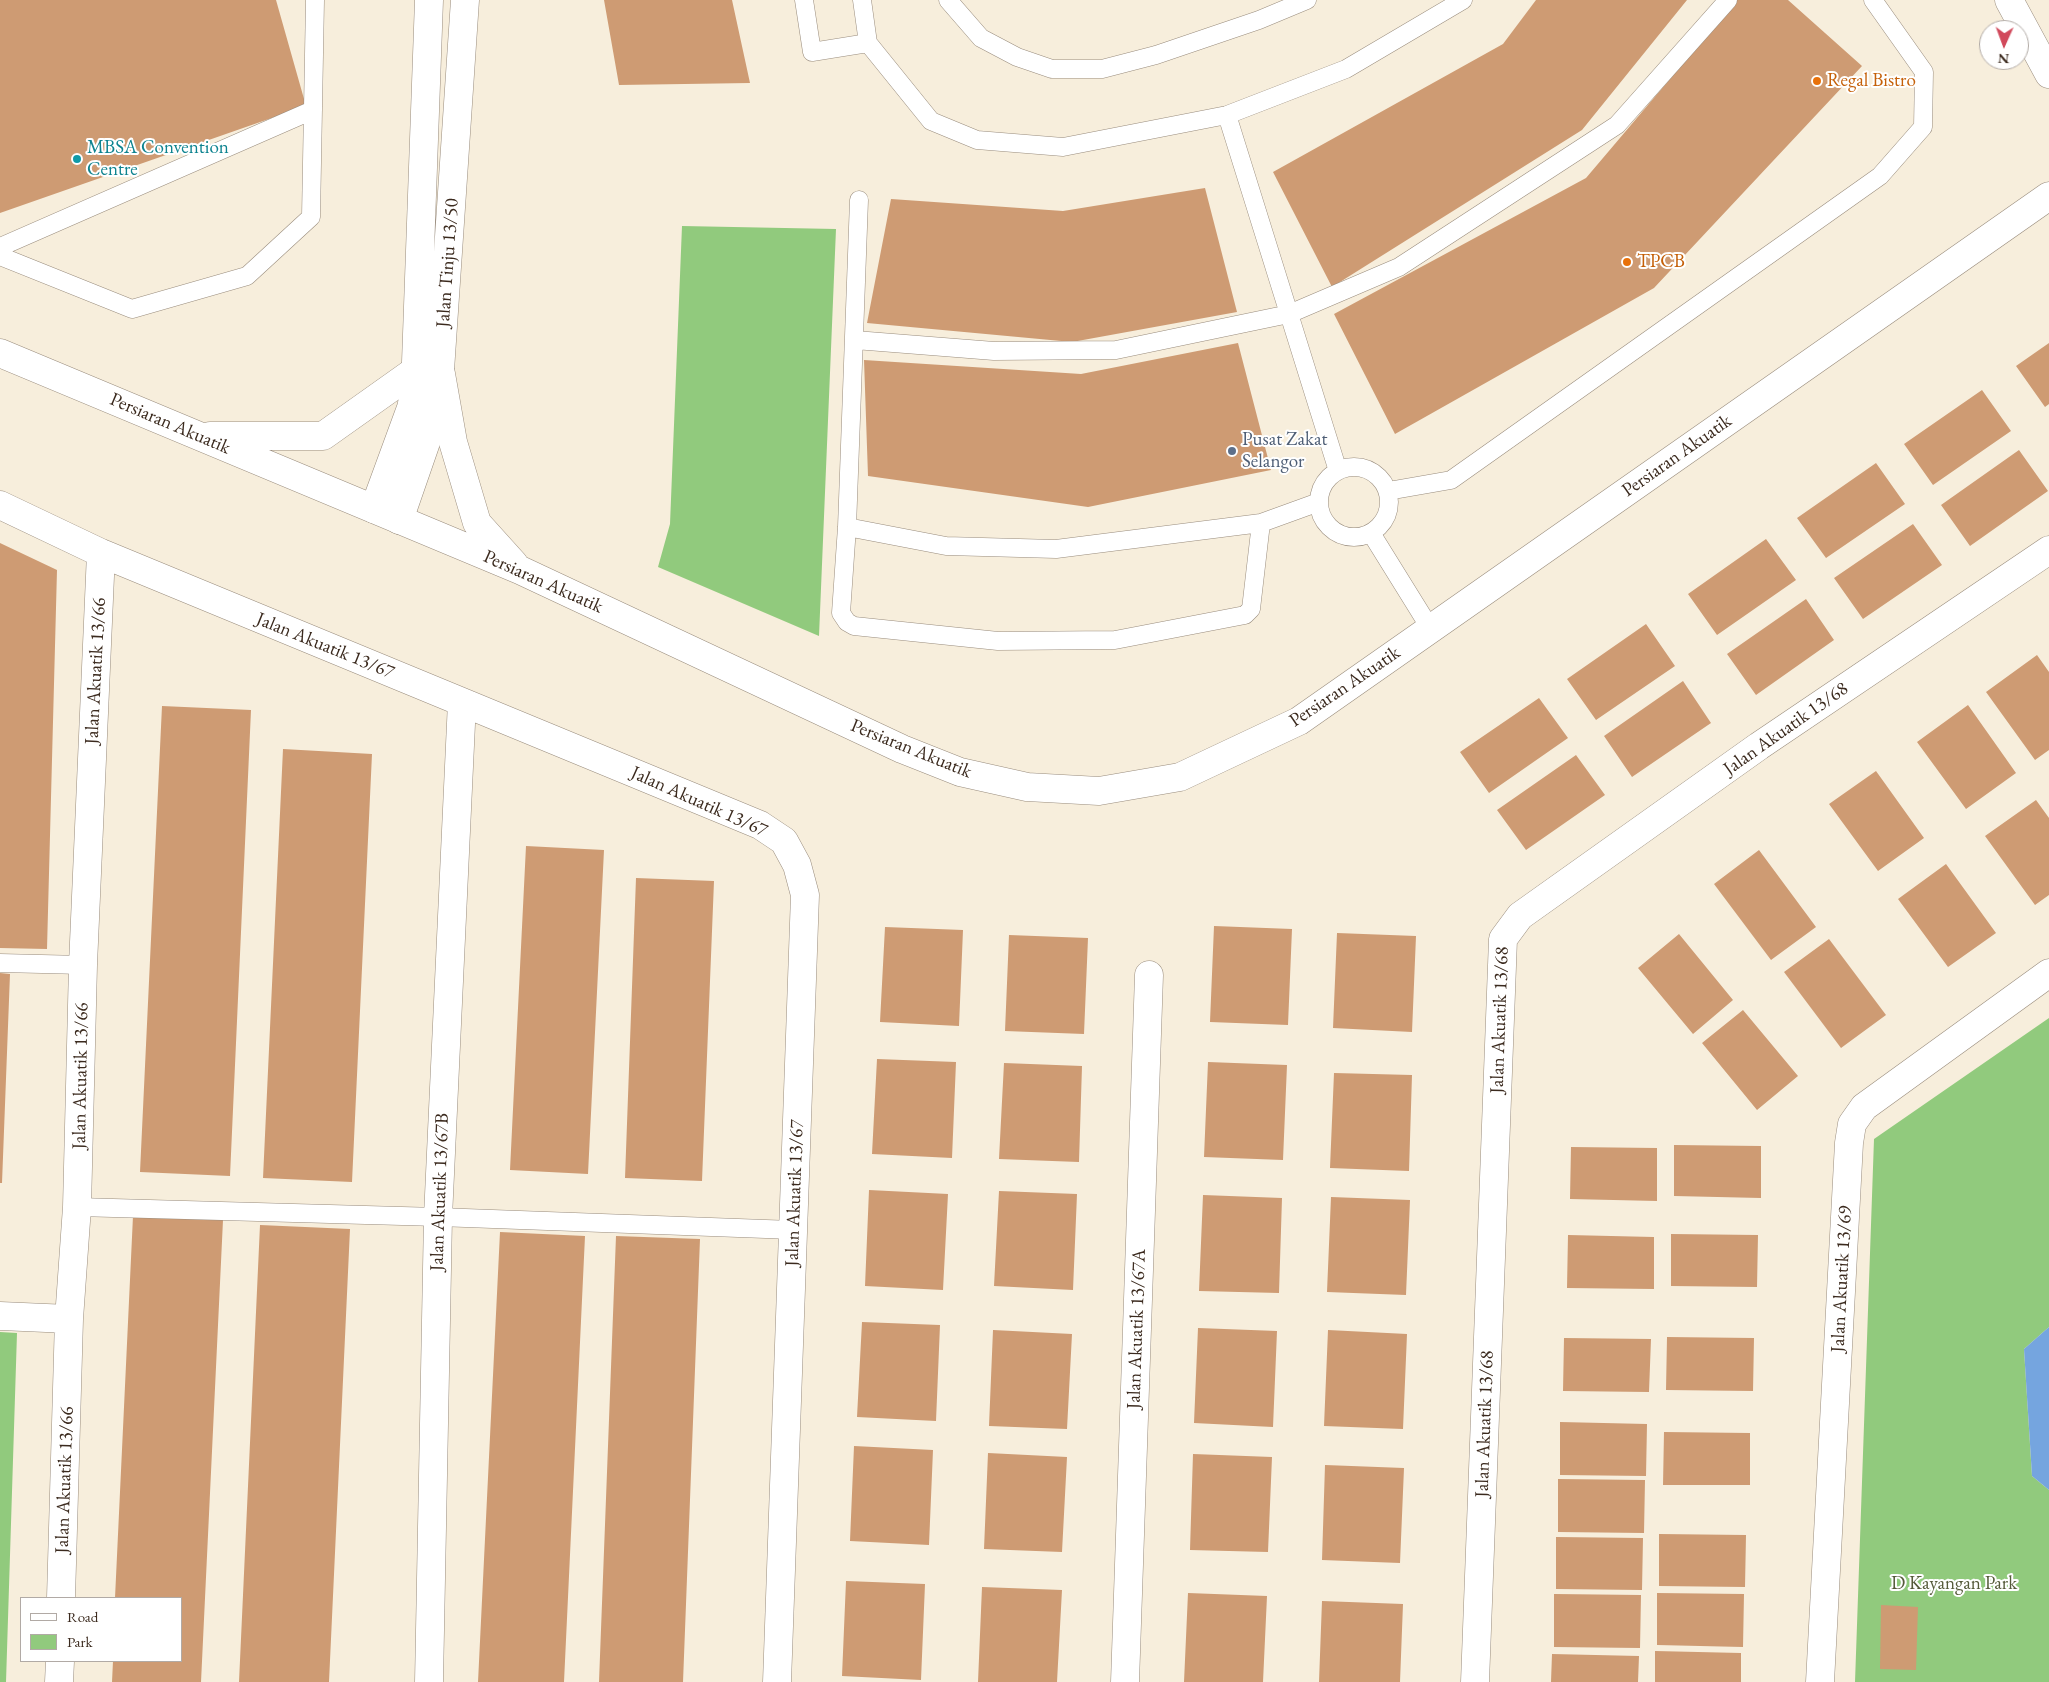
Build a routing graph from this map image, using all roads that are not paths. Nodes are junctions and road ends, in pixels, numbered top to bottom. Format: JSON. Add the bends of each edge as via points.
{"nodes":[{"id":1,"x":315,"y":0,"type":"edge"},
{"id":2,"x":428,"y":0,"type":"edge"},
{"id":3,"x":465,"y":0,"type":"edge"},
{"id":4,"x":804,"y":0,"type":"edge"},
{"id":5,"x":862,"y":0,"type":"edge"},
{"id":6,"x":948,"y":0,"type":"edge"},
{"id":7,"x":1307,"y":0,"type":"edge"},
{"id":8,"x":1463,"y":0,"type":"edge"},
{"id":9,"x":1728,"y":0,"type":"edge"},
{"id":10,"x":1873,"y":0,"type":"edge"},
{"id":11,"x":2008,"y":0,"type":"edge"},
{"id":12,"x":868,"y":43,"type":"junction"},
{"id":13,"x":2049,"y":74,"type":"edge"},
{"id":14,"x":313,"y":110,"type":"junction"},
{"id":15,"x":1227,"y":115,"type":"junction"},
{"id":16,"x":2049,"y":196,"type":"edge"},
{"id":17,"x":859,"y":200,"type":"dead end"},
{"id":18,"x":0,"y":247,"type":"edge"},
{"id":19,"x":0,"y":256,"type":"edge"},
{"id":20,"x":1289,"y":314,"type":"junction"},
{"id":21,"x":855,"y":340,"type":"junction"},
{"id":22,"x":0,"y":353,"type":"edge"},
{"id":23,"x":429,"y":372,"type":"junction"},
{"id":24,"x":198,"y":436,"type":"junction"},
{"id":25,"x":1338,"y":471,"type":"junction"},
{"id":26,"x":1388,"y":491,"type":"junction"},
{"id":27,"x":1319,"y":502,"type":"junction"},
{"id":28,"x":0,"y":505,"type":"edge"},
{"id":29,"x":386,"y":515,"type":"junction"},
{"id":30,"x":1262,"y":523,"type":"junction"},
{"id":31,"x":847,"y":526,"type":"junction"},
{"id":32,"x":1371,"y":534,"type":"junction"},
{"id":33,"x":2049,"y":550,"type":"edge"},
{"id":34,"x":102,"y":553,"type":"junction"},
{"id":35,"x":520,"y":570,"type":"junction"},
{"id":36,"x":1430,"y":628,"type":"junction"},
{"id":37,"x":462,"y":702,"type":"junction"},
{"id":38,"x":0,"y":963,"type":"edge"},
{"id":39,"x":84,"y":965,"type":"junction"},
{"id":40,"x":2049,"y":973,"type":"edge"},
{"id":41,"x":1149,"y":975,"type":"dead end"},
{"id":42,"x":77,"y":1207,"type":"junction"},
{"id":43,"x":438,"y":1217,"type":"junction"},
{"id":44,"x":793,"y":1230,"type":"junction"},
{"id":45,"x":0,"y":1316,"type":"edge"},
{"id":46,"x":69,"y":1319,"type":"junction"},
{"id":47,"x":62,"y":1597,"type":"edge"},
{"id":48,"x":60,"y":1662,"type":"edge"},
{"id":49,"x":59,"y":1682,"type":"edge"},
{"id":50,"x":429,"y":1682,"type":"edge"},
{"id":51,"x":777,"y":1682,"type":"edge"},
{"id":52,"x":1125,"y":1682,"type":"edge"},
{"id":53,"x":1475,"y":1682,"type":"edge"},
{"id":54,"x":1820,"y":1682,"type":"edge"}],
"edges":[{"from":1,"to":14,"type":"lane"},
{"from":2,"to":23,"type":"street","name":"Jalan Tinju 13/50"},
{"from":3,"to":23,"type":"street","name":"Jalan Tinju 13/50"},
{"from":4,"to":12,"type":"lane","via":[[812,52]]},
{"from":5,"to":12,"type":"lane"},
{"from":6,"to":7,"type":"lane","via":[[981,38],[1017,57],[1052,69],[1102,69],[1156,55]]},
{"from":8,"to":15,"type":"lane","via":[[1346,69]]},
{"from":9,"to":20,"type":"lane","via":[[1617,125],[1399,268]]},
{"from":10,"to":26,"type":"lane","via":[[1924,72],[1923,126],[1880,176],[1451,480]]},
{"from":11,"to":13,"type":"street"},
{"from":12,"to":15,"type":"lane","via":[[931,121],[977,140],[1063,147]]},
{"from":14,"to":18,"type":"lane"},
{"from":14,"to":19,"type":"lane","via":[[311,217],[246,276],[132,309]]},
{"from":15,"to":20,"type":"lane"},
{"from":16,"to":36,"type":"street","name":"Persiaran Akuatik"},
{"from":17,"to":21,"type":"lane"},
{"from":20,"to":21,"type":"lane","via":[[1116,350],[994,352]]},
{"from":20,"to":25,"type":"lane"},
{"from":21,"to":31,"type":"lane"},
{"from":22,"to":24,"type":"street","name":"Persiaran Akuatik"},
{"from":23,"to":24,"type":"street","via":[[323,436]]},
{"from":23,"to":29,"type":"street","name":"Jalan Tinju 13/50","via":[[435,416]]},
{"from":23,"to":35,"type":"street","via":[[477,523]]},
{"from":24,"to":29,"type":"street","name":"Persiaran Akuatik"},
{"from":25,"to":26,"type":"lane","via":[[1362,467],[1373,472]]},
{"from":25,"to":27,"type":"lane","via":[[1324,484]]},
{"from":26,"to":32,"type":"lane","via":[[1387,516]]},
{"from":27,"to":30,"type":"lane"},
{"from":27,"to":32,"type":"lane","via":[[1326,525],[1336,532],[1347,537]]},
{"from":28,"to":34,"type":"street","name":"Jalan Akuatik 13/67"},
{"from":29,"to":35,"type":"street","name":"Persiaran Akuatik"},
{"from":30,"to":31,"type":"lane","via":[[1056,549],[946,546]]},
{"from":30,"to":31,"type":"lane","via":[[1251,610],[1245,615],[1115,640],[998,641],[854,626],[847,622],[841,612]]},
{"from":32,"to":36,"type":"lane"},
{"from":33,"to":53,"type":"street","name":"Jalan Akuatik 13/68","via":[[1743,758],[1520,916],[1503,938]]},
{"from":34,"to":37,"type":"street","name":"Jalan Akuatik 13/67"},
{"from":34,"to":39,"type":"street","name":"Jalan Akuatik 13/66"},
{"from":35,"to":36,"type":"street","name":"Persiaran Akuatik","via":[[902,749],[960,772],[1027,787],[1099,791],[1180,777],[1299,721]]},
{"from":37,"to":43,"type":"street","name":"Jalan Akuatik 13/67B"},
{"from":37,"to":44,"type":"street","name":"Jalan Akuatik 13/67","via":[[760,825],[784,841],[797,865],[805,895]]},
{"from":38,"to":39,"type":"lane"},
{"from":39,"to":42,"type":"street","name":"Jalan Akuatik 13/66"},
{"from":40,"to":54,"type":"street","name":"Jalan Akuatik 13/69","via":[[1864,1107],[1852,1124]]},
{"from":41,"to":52,"type":"street","name":"Jalan Akuatik 13/67A"},
{"from":42,"to":43,"type":"lane"},
{"from":42,"to":46,"type":"street","name":"Jalan Akuatik 13/66"},
{"from":43,"to":44,"type":"lane"},
{"from":43,"to":50,"type":"street","name":"Jalan Akuatik 13/67B"},
{"from":44,"to":51,"type":"street","name":"Jalan Akuatik 13/67"},
{"from":45,"to":46,"type":"street"},
{"from":46,"to":47,"type":"street","name":"Jalan Akuatik 13/66"},
{"from":48,"to":49,"type":"street"}]}
